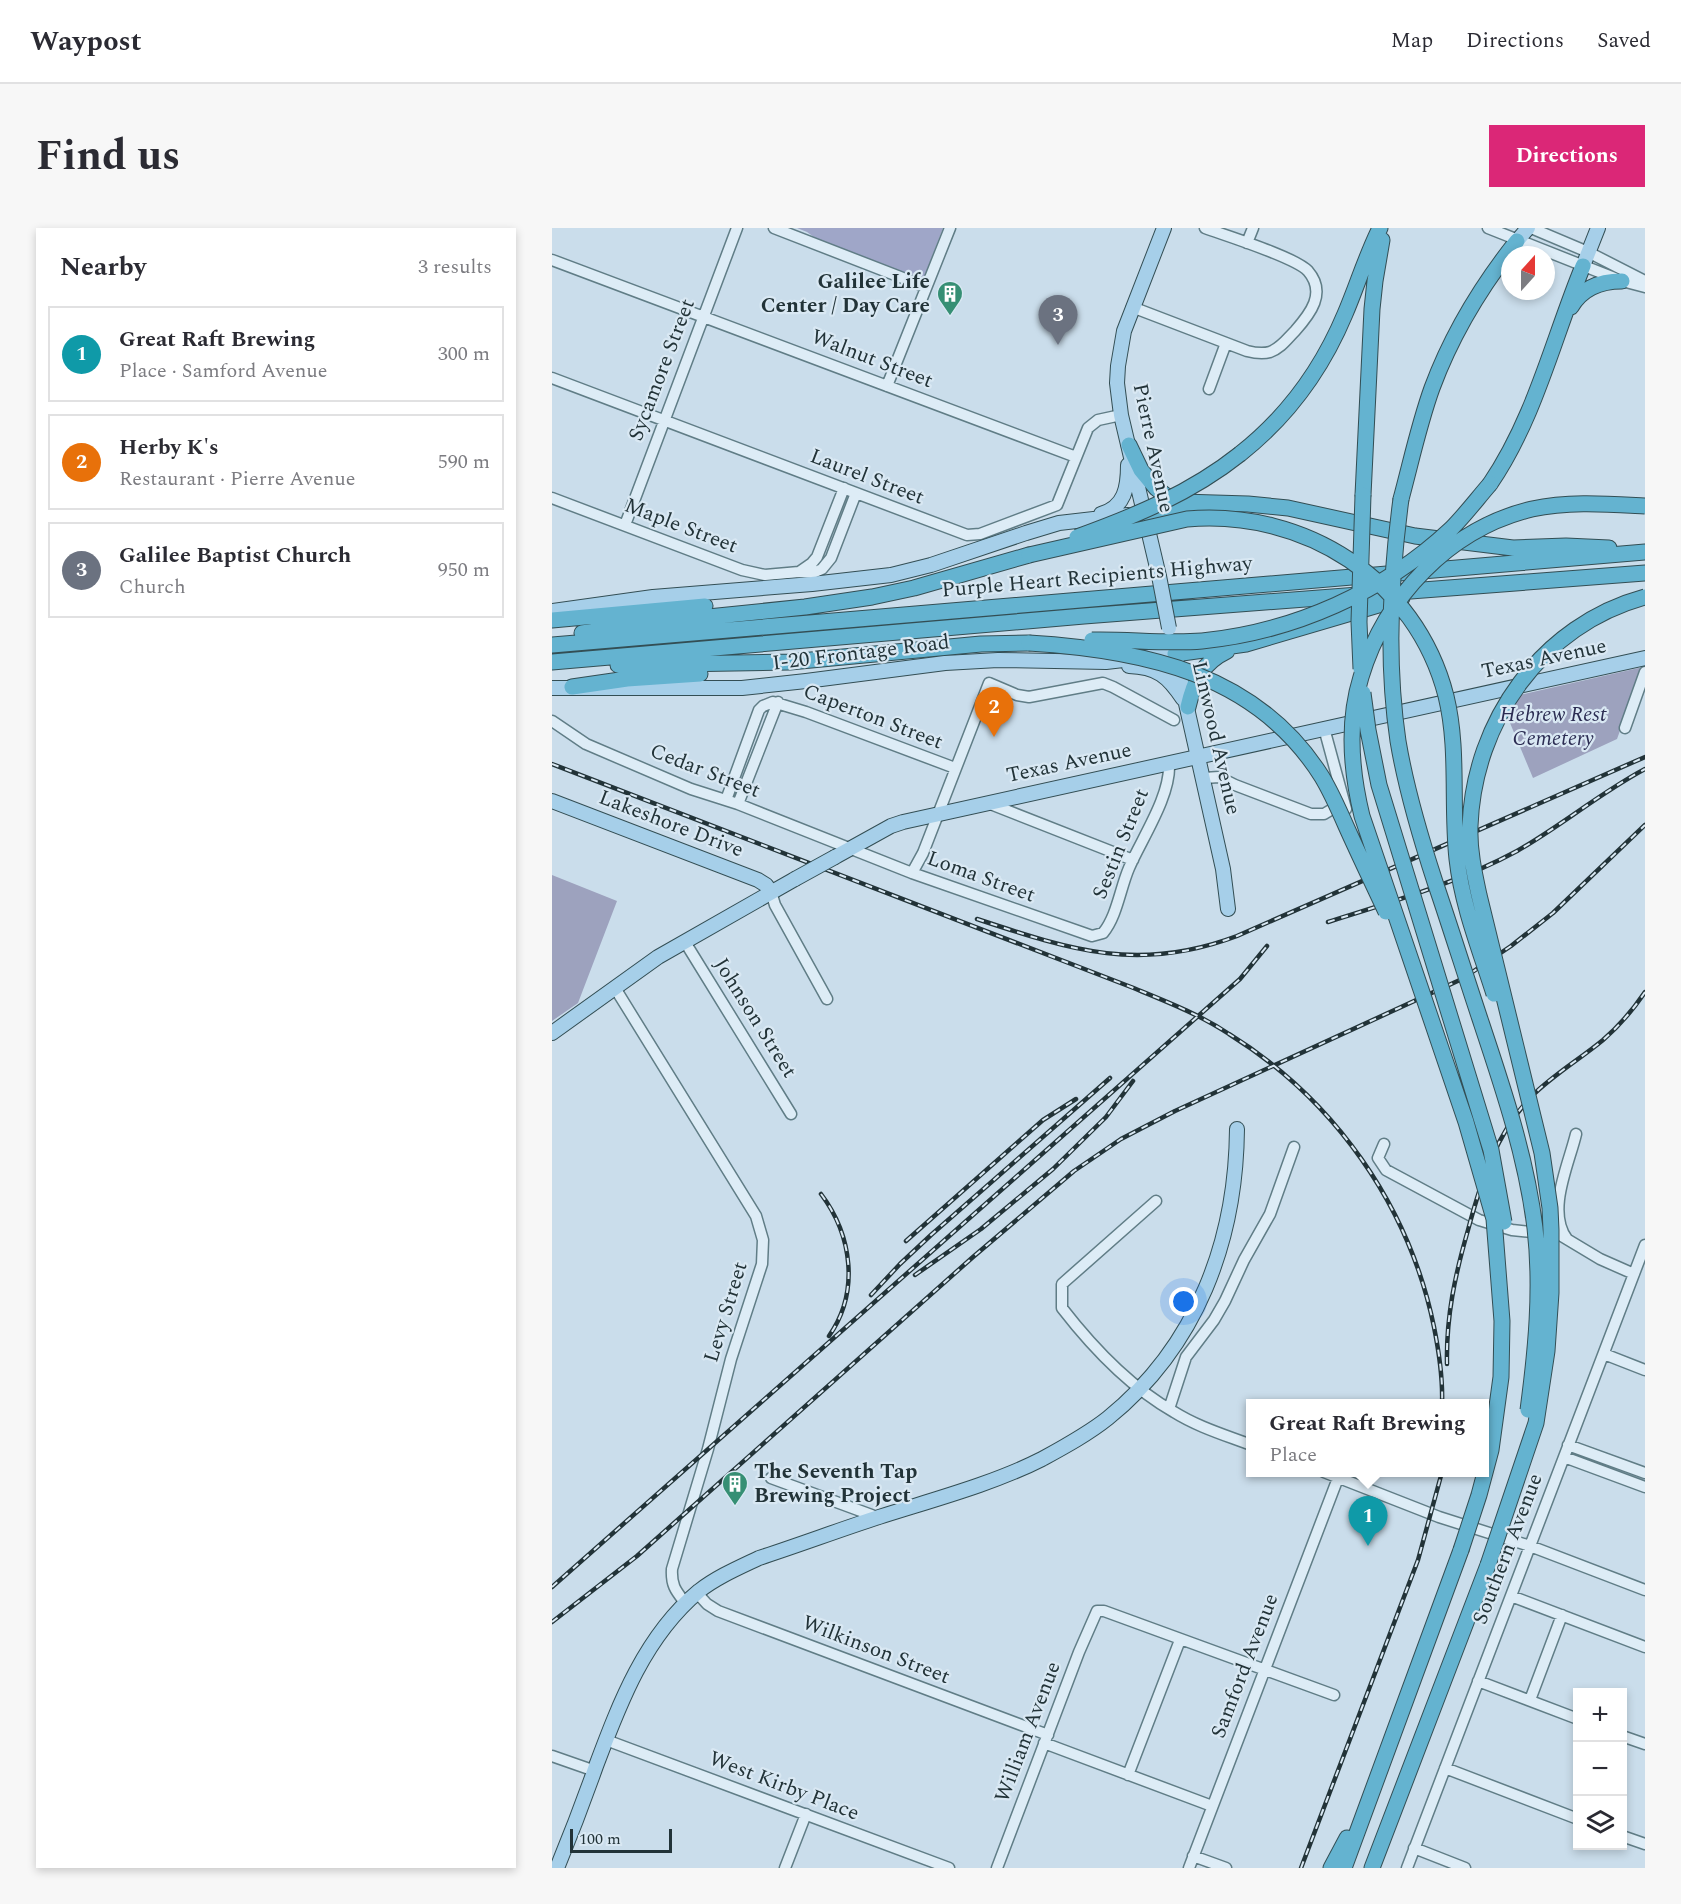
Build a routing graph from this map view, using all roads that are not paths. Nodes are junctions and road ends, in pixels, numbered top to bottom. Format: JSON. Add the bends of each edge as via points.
{"nodes":[{"id":1,"x":737,"y":228,"type":"edge"},
{"id":2,"x":774,"y":228,"type":"edge"},
{"id":3,"x":950,"y":228,"type":"edge"},
{"id":4,"x":1164,"y":228,"type":"edge"},
{"id":5,"x":1205,"y":228,"type":"edge"},
{"id":6,"x":1253,"y":228,"type":"edge"},
{"id":7,"x":1380,"y":228,"type":"edge"},
{"id":8,"x":1385,"y":228,"type":"edge"},
{"id":9,"x":1488,"y":228,"type":"edge"},
{"id":10,"x":1530,"y":228,"type":"edge"},
{"id":11,"x":1598,"y":228,"type":"edge"},
{"id":12,"x":1517,"y":241,"type":"junction"},
{"id":13,"x":1247,"y":243,"type":"junction"},
{"id":14,"x":1586,"y":259,"type":"junction"},
{"id":15,"x":552,"y":260,"type":"edge"},
{"id":16,"x":1622,"y":281,"type":"junction"},
{"id":17,"x":1645,"y":281,"type":"edge"},
{"id":18,"x":926,"y":287,"type":"junction"},
{"id":19,"x":1645,"y":287,"type":"edge"},
{"id":20,"x":1132,"y":307,"type":"junction"},
{"id":21,"x":703,"y":317,"type":"junction"},
{"id":22,"x":1563,"y":320,"type":"junction"},
{"id":23,"x":1226,"y":343,"type":"junction"},
{"id":24,"x":552,"y":378,"type":"edge"},
{"id":25,"x":887,"y":386,"type":"junction"},
{"id":26,"x":1209,"y":389,"type":"dead end"},
{"id":27,"x":1121,"y":415,"type":"junction"},
{"id":28,"x":663,"y":421,"type":"junction"},
{"id":29,"x":1129,"y":445,"type":"junction"},
{"id":30,"x":1076,"y":457,"type":"junction"},
{"id":31,"x":844,"y":489,"type":"junction"},
{"id":32,"x":856,"y":493,"type":"junction"},
{"id":33,"x":552,"y":498,"type":"edge"},
{"id":34,"x":1219,"y":504,"type":"junction"},
{"id":35,"x":1645,"y":506,"type":"edge"},
{"id":36,"x":1145,"y":513,"type":"junction"},
{"id":37,"x":1068,"y":522,"type":"junction"},
{"id":38,"x":625,"y":525,"type":"junction"},
{"id":39,"x":1645,"y":551,"type":"edge"},
{"id":40,"x":1029,"y":555,"type":"junction"},
{"id":41,"x":799,"y":572,"type":"junction"},
{"id":42,"x":1645,"y":573,"type":"edge"},
{"id":43,"x":1159,"y":576,"type":"joint"},
{"id":44,"x":944,"y":579,"type":"junction"},
{"id":45,"x":1434,"y":588,"type":"junction"},
{"id":46,"x":1645,"y":597,"type":"edge"},
{"id":47,"x":552,"y":611,"type":"edge"},
{"id":48,"x":552,"y":620,"type":"edge"},
{"id":49,"x":552,"y":637,"type":"edge"},
{"id":50,"x":1029,"y":643,"type":"junction"},
{"id":51,"x":1246,"y":644,"type":"junction"},
{"id":52,"x":552,"y":645,"type":"edge"},
{"id":53,"x":1175,"y":654,"type":"junction"},
{"id":54,"x":1645,"y":658,"type":"edge"},
{"id":55,"x":790,"y":662,"type":"junction"},
{"id":56,"x":1072,"y":662,"type":"junction"},
{"id":57,"x":552,"y":664,"type":"edge"},
{"id":58,"x":1645,"y":672,"type":"edge"},
{"id":59,"x":572,"y":687,"type":"junction"},
{"id":60,"x":552,"y":688,"type":"edge"},
{"id":61,"x":778,"y":702,"type":"junction"},
{"id":62,"x":1188,"y":707,"type":"junction"},
{"id":63,"x":1174,"y":720,"type":"dead end"},
{"id":64,"x":552,"y":721,"type":"edge"},
{"id":65,"x":1324,"y":728,"type":"junction"},
{"id":66,"x":1625,"y":728,"type":"dead end"},
{"id":67,"x":1199,"y":756,"type":"junction"},
{"id":68,"x":1169,"y":763,"type":"junction"},
{"id":69,"x":955,"y":768,"type":"junction"},
{"id":70,"x":1204,"y":778,"type":"junction"},
{"id":71,"x":726,"y":800,"type":"junction"},
{"id":72,"x":552,"y":801,"type":"edge"},
{"id":73,"x":1344,"y":802,"type":"junction"},
{"id":74,"x":987,"y":803,"type":"junction"},
{"id":75,"x":738,"y":804,"type":"junction"},
{"id":76,"x":938,"y":814,"type":"junction"},
{"id":77,"x":1352,"y":831,"type":"dead end"},
{"id":78,"x":850,"y":848,"type":"junction"},
{"id":79,"x":1133,"y":860,"type":"junction"},
{"id":80,"x":912,"y":873,"type":"junction"},
{"id":81,"x":773,"y":898,"type":"junction"},
{"id":82,"x":1228,"y":909,"type":"dead end"},
{"id":83,"x":1100,"y":935,"type":"joint"},
{"id":84,"x":685,"y":942,"type":"junction"},
{"id":85,"x":1414,"y":974,"type":"junction"},
{"id":86,"x":615,"y":988,"type":"junction"},
{"id":87,"x":827,"y":999,"type":"dead end"},
{"id":88,"x":552,"y":1033,"type":"edge"},
{"id":89,"x":792,"y":1114,"type":"dead end"},
{"id":90,"x":1534,"y":1114,"type":"junction"},
{"id":91,"x":1238,"y":1129,"type":"dead end"},
{"id":92,"x":1576,"y":1134,"type":"dead end"},
{"id":93,"x":1384,"y":1144,"type":"dead end"},
{"id":94,"x":1294,"y":1147,"type":"dead end"},
{"id":95,"x":1156,"y":1201,"type":"dead end"},
{"id":96,"x":1567,"y":1239,"type":"junction"},
{"id":97,"x":1644,"y":1250,"type":"edge"},
{"id":98,"x":1634,"y":1274,"type":"junction"},
{"id":99,"x":1502,"y":1321,"type":"junction"},
{"id":100,"x":1604,"y":1354,"type":"junction"},
{"id":101,"x":1645,"y":1370,"type":"edge"},
{"id":102,"x":1140,"y":1387,"type":"junction"},
{"id":103,"x":1169,"y":1409,"type":"junction"},
{"id":104,"x":1246,"y":1443,"type":"edge"},
{"id":105,"x":1568,"y":1445,"type":"junction"},
{"id":106,"x":1489,"y":1456,"type":"edge"},
{"id":107,"x":1564,"y":1456,"type":"junction"},
{"id":108,"x":1519,"y":1470,"type":"junction"},
{"id":109,"x":1645,"y":1473,"type":"edge"},
{"id":110,"x":1484,"y":1477,"type":"edge"},
{"id":111,"x":771,"y":1478,"type":"dead end"},
{"id":112,"x":1338,"y":1478,"type":"joint"},
{"id":113,"x":1645,"y":1487,"type":"edge"},
{"id":114,"x":878,"y":1518,"type":"junction"},
{"id":115,"x":1530,"y":1546,"type":"junction"},
{"id":116,"x":1645,"y":1590,"type":"edge"},
{"id":117,"x":697,"y":1593,"type":"junction"},
{"id":118,"x":1511,"y":1596,"type":"junction"},
{"id":119,"x":686,"y":1604,"type":"junction"},
{"id":120,"x":1562,"y":1615,"type":"junction"},
{"id":121,"x":1180,"y":1640,"type":"junction"},
{"id":122,"x":1645,"y":1647,"type":"edge"},
{"id":123,"x":1264,"y":1670,"type":"junction"},
{"id":124,"x":1478,"y":1681,"type":"junction"},
{"id":125,"x":1334,"y":1695,"type":"dead end"},
{"id":126,"x":1530,"y":1700,"type":"junction"},
{"id":127,"x":1573,"y":1717,"type":"edge"},
{"id":128,"x":1627,"y":1737,"type":"edge"},
{"id":129,"x":1046,"y":1739,"type":"junction"},
{"id":130,"x":606,"y":1740,"type":"junction"},
{"id":131,"x":1645,"y":1744,"type":"edge"},
{"id":132,"x":552,"y":1756,"type":"edge"},
{"id":133,"x":1445,"y":1768,"type":"junction"},
{"id":134,"x":595,"y":1771,"type":"junction"},
{"id":135,"x":1128,"y":1775,"type":"junction"},
{"id":136,"x":1212,"y":1806,"type":"junction"},
{"id":137,"x":806,"y":1814,"type":"junction"},
{"id":138,"x":1363,"y":1817,"type":"junction"},
{"id":139,"x":1573,"y":1817,"type":"edge"},
{"id":140,"x":1384,"y":1834,"type":"junction"},
{"id":141,"x":1627,"y":1837,"type":"edge"},
{"id":142,"x":1645,"y":1844,"type":"edge"},
{"id":143,"x":1414,"y":1848,"type":"junction"},
{"id":144,"x":1193,"y":1856,"type":"junction"},
{"id":145,"x":557,"y":1868,"type":"edge"},
{"id":146,"x":785,"y":1868,"type":"edge"},
{"id":147,"x":948,"y":1868,"type":"edge"},
{"id":148,"x":997,"y":1868,"type":"edge"},
{"id":149,"x":1189,"y":1868,"type":"edge"},
{"id":150,"x":1226,"y":1868,"type":"edge"},
{"id":151,"x":1331,"y":1868,"type":"edge"},
{"id":152,"x":1344,"y":1868,"type":"edge"},
{"id":153,"x":1372,"y":1868,"type":"edge"},
{"id":154,"x":1376,"y":1868,"type":"edge"},
{"id":155,"x":1407,"y":1868,"type":"edge"},
{"id":156,"x":1466,"y":1868,"type":"edge"}],
"edges":[{"from":1,"to":21,"type":"street","name":"Sycamore Street"},
{"from":2,"to":18,"type":"street"},
{"from":3,"to":18,"type":"street"},
{"from":4,"to":20,"type":"main road","name":"Pierre Avenue"},
{"from":5,"to":13,"type":"street"},
{"from":6,"to":13,"type":"street"},
{"from":7,"to":40,"type":"highway","bridge":true,"via":[[1339,328],[1318,367],[1264,436],[1210,477],[1171,498]]},
{"from":8,"to":99,"type":"highway","bridge":true,"via":[[1372,309],[1363,495],[1360,647],[1368,730],[1378,786],[1491,1150],[1506,1248]]},
{"from":9,"to":12,"type":"street"},
{"from":10,"to":12,"type":"main road"},
{"from":10,"to":14,"type":"street"},
{"from":11,"to":14,"type":"main road"},
{"from":12,"to":14,"type":"street"},
{"from":12,"to":108,"type":"highway","bridge":true,"via":[[1461,325],[1432,388],[1401,499],[1393,556],[1390,636],[1399,742],[1422,842],[1498,1071],[1515,1130],[1535,1230],[1538,1323]]},
{"from":13,"to":23,"type":"street","via":[[1300,265],[1312,277],[1316,300],[1310,315],[1282,345],[1269,352],[1247,351]]},
{"from":14,"to":16,"type":"street"},
{"from":14,"to":17,"type":"street"},
{"from":14,"to":22,"type":"highway"},
{"from":15,"to":21,"type":"street","name":"Walnut Street"},
{"from":16,"to":19,"type":"street"},
{"from":16,"to":22,"type":"highway","via":[[1594,285],[1576,298]]},
{"from":18,"to":25,"type":"street"},
{"from":20,"to":23,"type":"street"},
{"from":20,"to":27,"type":"main road","name":"Pierre Avenue","via":[[1118,366]]},
{"from":21,"to":25,"type":"street","name":"Walnut Street"},
{"from":21,"to":28,"type":"street","name":"Sycamore Street"},
{"from":22,"to":50,"type":"highway","bridge":true,"via":[[1522,431],[1490,484],[1451,528],[1411,562],[1374,585],[1295,621],[1261,631],[1200,641]]},
{"from":23,"to":26,"type":"street"},
{"from":24,"to":28,"type":"street","name":"Laurel Street"},
{"from":25,"to":30,"type":"street","name":"Walnut Street"},
{"from":27,"to":29,"type":"main road","name":"Pierre Avenue"},
{"from":27,"to":30,"type":"street","name":"Laurel Street","via":[[1091,424]]},
{"from":28,"to":31,"type":"street","name":"Laurel Street"},
{"from":28,"to":38,"type":"street","name":"Sycamore Street"},
{"from":29,"to":34,"type":"highway","via":[[1147,479],[1165,495],[1191,503]]},
{"from":29,"to":36,"type":"main road","name":"Pierre Avenue"},
{"from":29,"to":37,"type":"main road","via":[[1128,485],[1121,501],[1111,511]]},
{"from":30,"to":32,"type":"street","name":"Laurel Street","via":[[1057,505],[974,535]]},
{"from":31,"to":32,"type":"street","name":"Laurel Street"},
{"from":31,"to":41,"type":"street","via":[[817,557]]},
{"from":32,"to":41,"type":"street","name":"Maple Street","via":[[829,562],[813,573]]},
{"from":33,"to":38,"type":"street","name":"Maple Street"},
{"from":34,"to":36,"type":"highway"},
{"from":34,"to":39,"type":"highway","via":[[1288,508],[1415,536],[1513,548],[1566,546]]},
{"from":35,"to":85,"type":"highway","bridge":true,"via":[[1568,504],[1533,509],[1485,526],[1428,566],[1381,628],[1357,695],[1353,774],[1362,816]]},
{"from":36,"to":37,"type":"main road"},
{"from":36,"to":43,"type":"main road","name":"Pierre Avenue"},
{"from":37,"to":47,"type":"main road","via":[[891,575],[641,598]]},
{"from":38,"to":41,"type":"street","name":"Maple Street","via":[[758,574]]},
{"from":39,"to":52,"type":"highway","name":"Purple Heart Recipients Highway"},
{"from":40,"to":44,"type":"highway"},
{"from":40,"to":90,"type":"highway","bridge":true,"via":[[1187,519],[1250,520],[1320,542],[1347,557],[1392,596],[1429,651],[1446,695],[1454,760],[1457,857],[1465,904]]},
{"from":42,"to":45,"type":"highway","name":"Purple Heart Recipients Highway"},
{"from":43,"to":53,"type":"main road","name":"Linwood Avenue","bridge":true},
{"from":44,"to":48,"type":"highway","via":[[862,592]]},
{"from":44,"to":49,"type":"highway","via":[[872,597],[805,607]]},
{"from":45,"to":51,"type":"highway"},
{"from":45,"to":57,"type":"highway","name":"Purple Heart Recipients Highway"},
{"from":46,"to":90,"type":"highway","bridge":true,"via":[[1596,617],[1560,640],[1539,660],[1518,684],[1494,725],[1476,781],[1470,828],[1472,861]]},
{"from":50,"to":55,"type":"highway"},
{"from":50,"to":85,"type":"highway","bridge":true,"via":[[1104,649],[1164,663],[1225,687],[1266,713],[1299,745],[1323,779]]},
{"from":51,"to":53,"type":"highway"},
{"from":51,"to":62,"type":"highway","via":[[1207,663],[1195,682]]},
{"from":53,"to":56,"type":"main road","name":"I-20 Frontage Road"},
{"from":53,"to":62,"type":"main road","name":"Linwood Avenue"},
{"from":54,"to":65,"type":"main road","name":"Texas Avenue"},
{"from":55,"to":57,"type":"highway"},
{"from":55,"to":59,"type":"highway"},
{"from":56,"to":59,"type":"main road","name":"I-20 Frontage Road","via":[[945,663],[742,688]]},
{"from":56,"to":62,"type":"main road","via":[[1149,668],[1170,682]]},
{"from":58,"to":66,"type":"street"},
{"from":59,"to":60,"type":"main road","name":"I-20 Frontage Road"},
{"from":61,"to":69,"type":"street","name":"Caperton Street"},
{"from":61,"to":71,"type":"street","via":[[767,703],[759,711]]},
{"from":61,"to":75,"type":"street"},
{"from":62,"to":67,"type":"main road","name":"Linwood Avenue"},
{"from":63,"to":69,"type":"street","via":[[1102,683],[1029,697],[989,683]]},
{"from":64,"to":71,"type":"street","name":"Cedar Street","via":[[586,744]]},
{"from":65,"to":67,"type":"main road","name":"Texas Avenue"},
{"from":65,"to":73,"type":"street"},
{"from":67,"to":68,"type":"main road","name":"Texas Avenue"},
{"from":67,"to":70,"type":"main road","name":"Linwood Avenue"},
{"from":68,"to":74,"type":"main road","name":"Texas Avenue"},
{"from":68,"to":79,"type":"street","name":"Sestin Street","via":[[1163,794]]},
{"from":69,"to":76,"type":"street"},
{"from":70,"to":73,"type":"street","via":[[1219,777],[1311,814],[1324,814]]},
{"from":70,"to":82,"type":"main road","name":"Linwood Avenue"},
{"from":71,"to":75,"type":"street","name":"Cedar Street"},
{"from":72,"to":81,"type":"main road","name":"Lakeshore Drive","via":[[758,880]]},
{"from":73,"to":77,"type":"street"},
{"from":74,"to":76,"type":"main road","name":"Texas Avenue"},
{"from":74,"to":79,"type":"street"},
{"from":75,"to":78,"type":"street","name":"Cedar Street"},
{"from":76,"to":78,"type":"main road","name":"Texas Avenue","via":[[896,823]]},
{"from":76,"to":80,"type":"street"},
{"from":78,"to":80,"type":"street","name":"Loma Street"},
{"from":78,"to":81,"type":"main road","name":"Texas Avenue","bridge":true,"via":[[795,879]]},
{"from":79,"to":83,"type":"street","name":"Sestin Street","via":[[1111,920]]},
{"from":80,"to":83,"type":"street","name":"Loma Street","via":[[1078,933]]},
{"from":81,"to":84,"type":"main road","name":"Texas Avenue"},
{"from":81,"to":87,"type":"street"},
{"from":84,"to":86,"type":"main road","name":"Texas Avenue"},
{"from":84,"to":89,"type":"street","name":"Johnson Street"},
{"from":85,"to":99,"type":"highway","bridge":true,"via":[[1489,1196]]},
{"from":86,"to":88,"type":"main road","name":"Texas Avenue"},
{"from":86,"to":119,"type":"street","name":"Levy Street","via":[[756,1216],[763,1240],[762,1264],[672,1569],[674,1588]]},
{"from":90,"to":108,"type":"highway","bridge":true,"via":[[1550,1208],[1551,1293],[1542,1389],[1532,1437]]},
{"from":91,"to":102,"type":"main road","via":[[1233,1199],[1214,1268],[1178,1341]]},
{"from":92,"to":96,"type":"street","via":[[1561,1185],[1560,1221]]},
{"from":93,"to":96,"type":"street","via":[[1378,1158],[1386,1170],[1450,1205],[1479,1220],[1512,1230]]},
{"from":94,"to":103,"type":"street","via":[[1270,1214],[1214,1320],[1186,1357]]},
{"from":95,"to":102,"type":"street","via":[[1062,1284],[1060,1294],[1064,1311],[1111,1364]]},
{"from":96,"to":98,"type":"street"},
{"from":97,"to":98,"type":"street","name":"Southern Avenue"},
{"from":98,"to":100,"type":"street","name":"Southern Avenue"},
{"from":99,"to":106,"type":"highway","bridge":true,"via":[[1501,1377]]},
{"from":100,"to":101,"type":"street"},
{"from":100,"to":105,"type":"street","name":"Southern Avenue"},
{"from":102,"to":103,"type":"street"},
{"from":102,"to":114,"type":"main road","via":[[1095,1428],[1043,1458]]},
{"from":103,"to":104,"type":"street"},
{"from":105,"to":107,"type":"street","name":"Southern Avenue"},
{"from":105,"to":109,"type":"street"},
{"from":107,"to":113,"type":"street"},
{"from":107,"to":115,"type":"street","name":"Southern Avenue"},
{"from":108,"to":140,"type":"highway","bridge":true,"via":[[1488,1565]]},
{"from":110,"to":138,"type":"highway","bridge":true},
{"from":111,"to":114,"type":"street"},
{"from":112,"to":115,"type":"street","via":[[1439,1517]]},
{"from":112,"to":123,"type":"street","name":"Samford Avenue"},
{"from":114,"to":117,"type":"main road","via":[[759,1558]]},
{"from":115,"to":116,"type":"street"},
{"from":115,"to":118,"type":"street","name":"Southern Avenue"},
{"from":117,"to":119,"type":"main road"},
{"from":117,"to":129,"type":"street","name":"Wilkinson Street","via":[[717,1611]]},
{"from":118,"to":120,"type":"street"},
{"from":118,"to":124,"type":"street","name":"Southern Avenue"},
{"from":119,"to":130,"type":"main road","via":[[642,1659]]},
{"from":120,"to":122,"type":"street"},
{"from":120,"to":126,"type":"street"},
{"from":121,"to":123,"type":"street"},
{"from":121,"to":129,"type":"street","name":"William Avenue","via":[[1097,1611]]},
{"from":121,"to":135,"type":"street"},
{"from":123,"to":125,"type":"street"},
{"from":123,"to":136,"type":"street","name":"Samford Avenue"},
{"from":124,"to":126,"type":"street"},
{"from":124,"to":133,"type":"street","name":"Southern Avenue"},
{"from":126,"to":127,"type":"street"},
{"from":128,"to":131,"type":"street"},
{"from":129,"to":135,"type":"street","name":"Wilkinson Street"},
{"from":129,"to":148,"type":"street","name":"William Avenue"},
{"from":130,"to":134,"type":"main road"},
{"from":130,"to":137,"type":"street","name":"West Kirby Place"},
{"from":132,"to":134,"type":"street"},
{"from":133,"to":139,"type":"street"},
{"from":133,"to":143,"type":"street","name":"Southern Avenue"},
{"from":134,"to":145,"type":"main road"},
{"from":135,"to":136,"type":"street","name":"Wilkinson Street"},
{"from":136,"to":144,"type":"street","name":"Samford Avenue"},
{"from":137,"to":146,"type":"street"},
{"from":137,"to":147,"type":"street","name":"West Kirby Place"},
{"from":138,"to":151,"type":"highway","via":[[1342,1844]]},
{"from":138,"to":152,"type":"highway"},
{"from":140,"to":153,"type":"highway"},
{"from":140,"to":154,"type":"highway"},
{"from":141,"to":142,"type":"street"},
{"from":143,"to":155,"type":"street","name":"Southern Avenue"},
{"from":143,"to":156,"type":"street"},
{"from":144,"to":149,"type":"street","name":"Samford Avenue"},
{"from":144,"to":150,"type":"street"}]}
